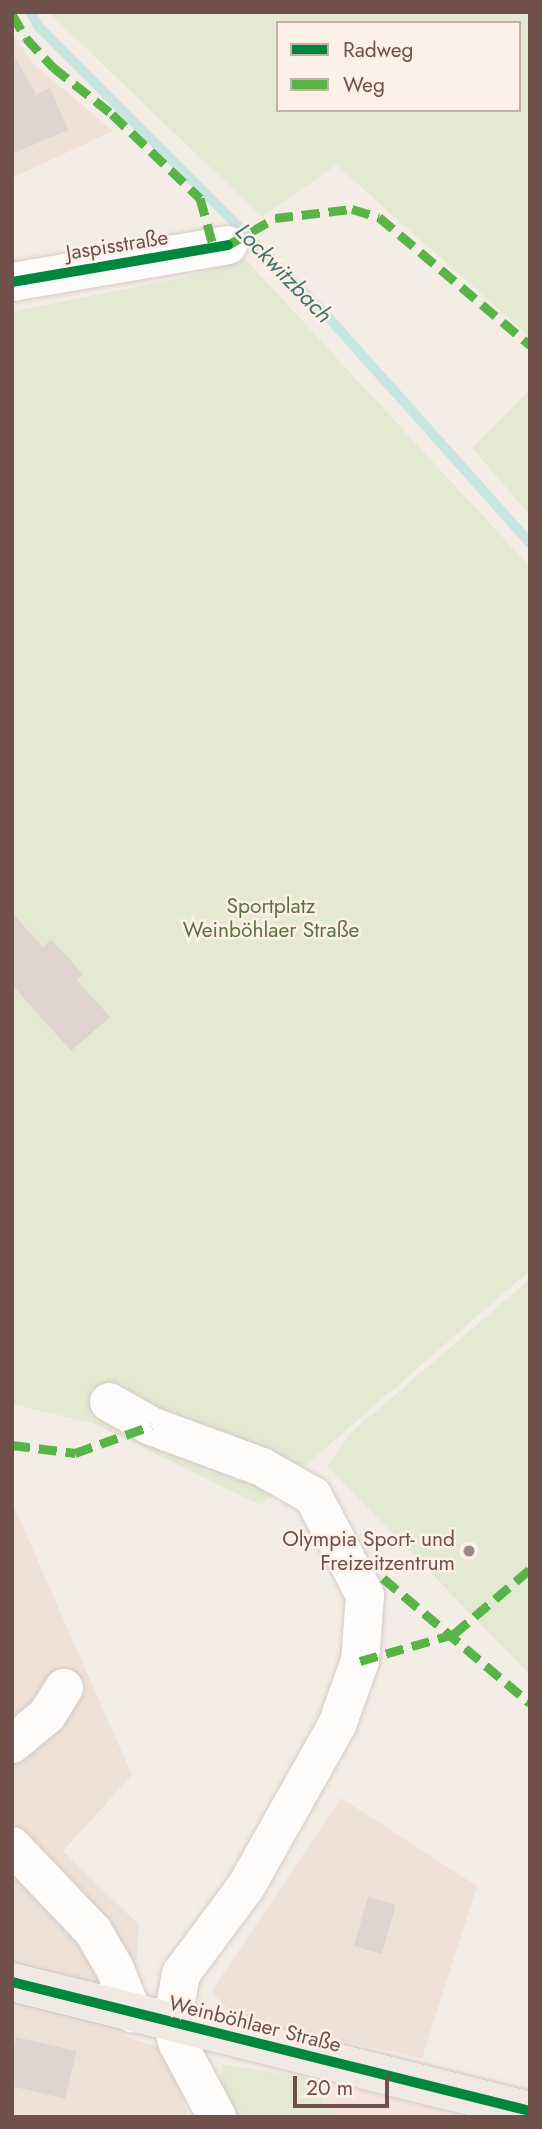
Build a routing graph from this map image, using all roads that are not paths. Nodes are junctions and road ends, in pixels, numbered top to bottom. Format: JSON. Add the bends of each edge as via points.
{"nodes":[{"id":1,"x":228,"y":245,"type":"dead end"},
{"id":2,"x":12,"y":282,"type":"edge"},
{"id":3,"x":109,"y":1402,"type":"dead end"},
{"id":4,"x":64,"y":1688,"type":"dead end"},
{"id":5,"x":12,"y":1744,"type":"edge"},
{"id":6,"x":12,"y":1846,"type":"edge"},
{"id":7,"x":12,"y":1982,"type":"edge"},
{"id":8,"x":133,"y":2014,"type":"junction"},
{"id":9,"x":173,"y":2024,"type":"junction"},
{"id":10,"x":530,"y":2111,"type":"edge"},
{"id":11,"x":217,"y":2117,"type":"edge"}],
"edges":[{"from":1,"to":2,"type":"street","name":"Jaspisstraße"},
{"from":3,"to":9,"type":"street","via":[[151,1426],[262,1467],[313,1496],[365,1595],[360,1661],[337,1725],[247,1885],[181,1974]]},
{"from":4,"to":5,"type":"street","via":[[47,1715]]},
{"from":6,"to":8,"type":"street","via":[[93,1931]]},
{"from":7,"to":8,"type":"main road","name":"Weinböhlaer Straße"},
{"from":8,"to":9,"type":"main road","name":"Weinböhlaer Straße"},
{"from":9,"to":10,"type":"main road","name":"Weinböhlaer Straße"},
{"from":9,"to":11,"type":"street","via":[[177,2042]]}]}
